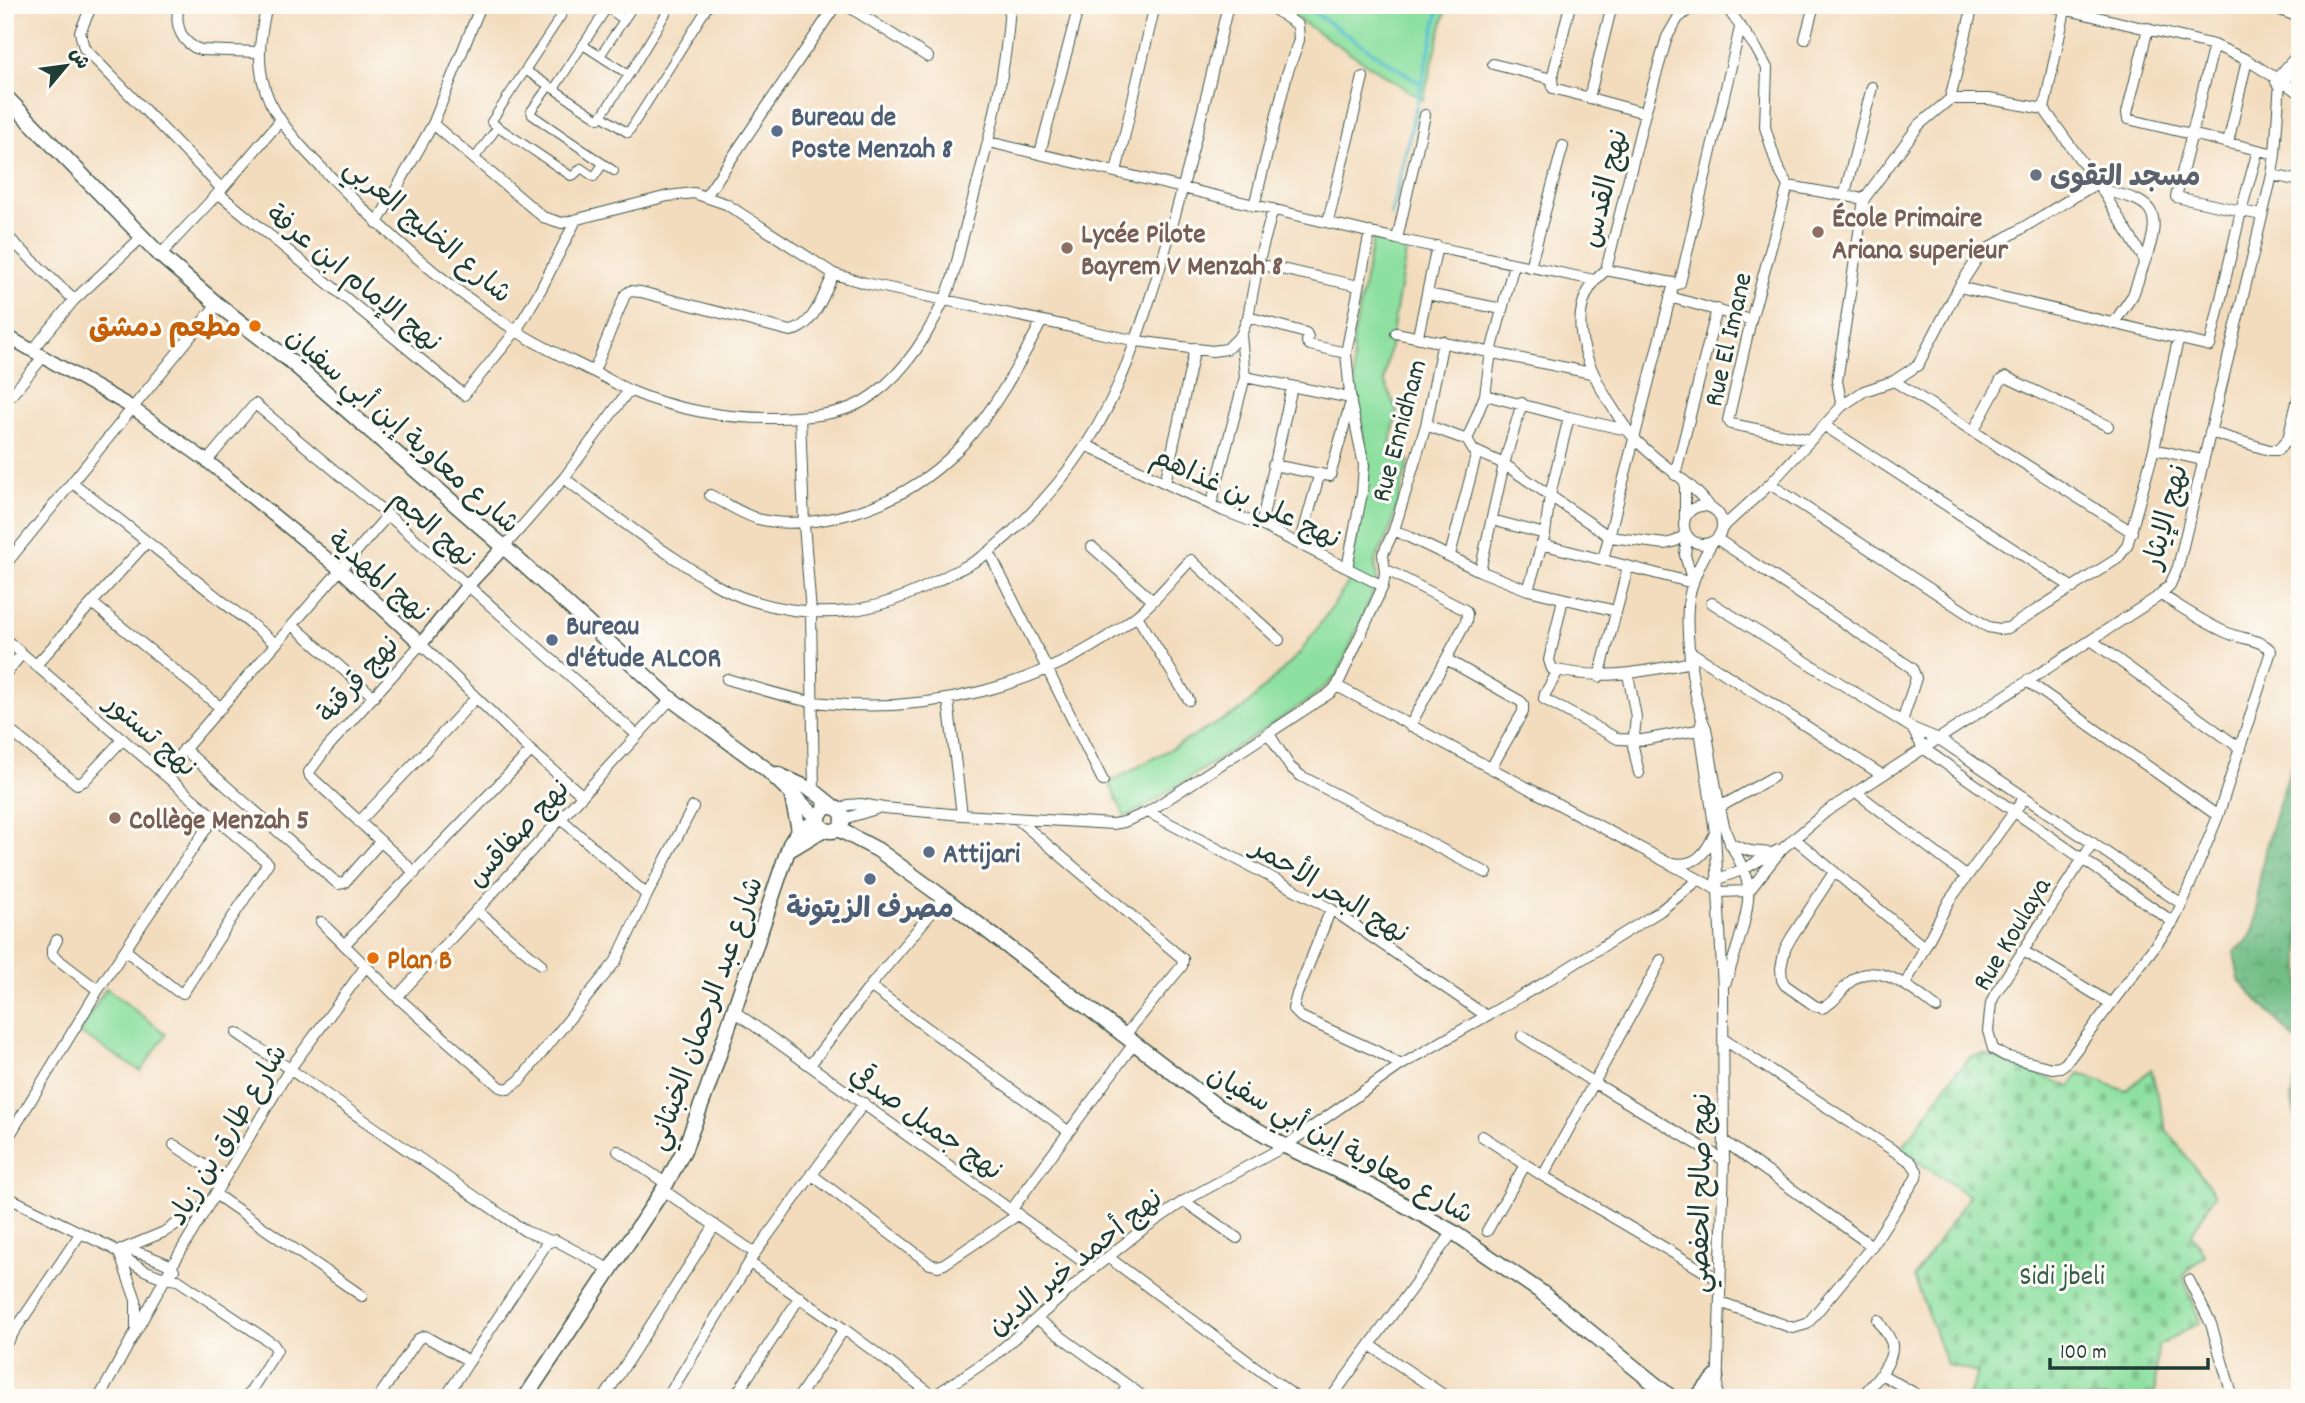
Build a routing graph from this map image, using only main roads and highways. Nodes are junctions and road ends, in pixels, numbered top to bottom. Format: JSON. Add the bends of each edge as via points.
{"nodes":[{"id":1,"x":2278,"y":5,"type":"edge"},
{"id":2,"x":2300,"y":13,"type":"edge"},
{"id":3,"x":2300,"y":58,"type":"edge"},
{"id":4,"x":2280,"y":81,"type":"road end"},
{"id":5,"x":5,"y":96,"type":"edge"},
{"id":6,"x":5,"y":104,"type":"edge"},
{"id":7,"x":20,"y":113,"type":"junction"},
{"id":8,"x":766,"y":769,"type":"junction"},
{"id":9,"x":789,"y":789,"type":"junction"},
{"id":10,"x":832,"y":820,"type":"junction"},
{"id":11,"x":799,"y":830,"type":"junction"},
{"id":12,"x":788,"y":852,"type":"junction"},
{"id":13,"x":1646,"y":1377,"type":"junction"},
{"id":14,"x":1716,"y":1377,"type":"road end"},
{"id":15,"x":525,"y":1398,"type":"edge"},
{"id":16,"x":1663,"y":1398,"type":"edge"},
{"id":17,"x":1672,"y":1398,"type":"edge"},
{"id":18,"x":1696,"y":1398,"type":"edge"}],
"edges":[{"from":1,"to":2,"type":"highway"},
{"from":3,"to":4,"type":"highway"},
{"from":5,"to":7,"type":"main road","name":"شارع معاوية إبن أبي سفيان"},
{"from":6,"to":7,"type":"main road","name":"شارع معاوية إبن أبي سفيان"},
{"from":7,"to":8,"type":"main road","name":"شارع معاوية إبن أبي سفيان","via":[[160,255],[289,360],[671,699]]},
{"from":8,"to":9,"type":"main road","name":"شارع معاوية إبن أبي سفيان"},
{"from":8,"to":10,"type":"main road","name":"شارع معاوية إبن أبي سفيان","via":[[814,790]]},
{"from":9,"to":10,"type":"main road","name":"شارع معاوية إبن أبي سفيان"},
{"from":9,"to":11,"type":"main road"},
{"from":10,"to":11,"type":"main road"},
{"from":10,"to":12,"type":"main road"},
{"from":10,"to":13,"type":"main road","name":"شارع معاوية إبن أبي سفيان","via":[[863,833],[878,850],[1218,1107],[1453,1232],[1541,1292]]},
{"from":11,"to":12,"type":"main road","name":"شارع عبد الرحمان الخبثاني"},
{"from":12,"to":15,"type":"main road","name":"شارع عبد الرحمان الخبثاني","via":[[685,1149],[665,1187]]},
{"from":13,"to":16,"type":"main road","name":"شارع معاوية إبن أبي سفيان"},
{"from":13,"to":17,"type":"main road","name":"شارع معاوية إبن أبي سفيان"},
{"from":14,"to":18,"type":"main road"}]}
